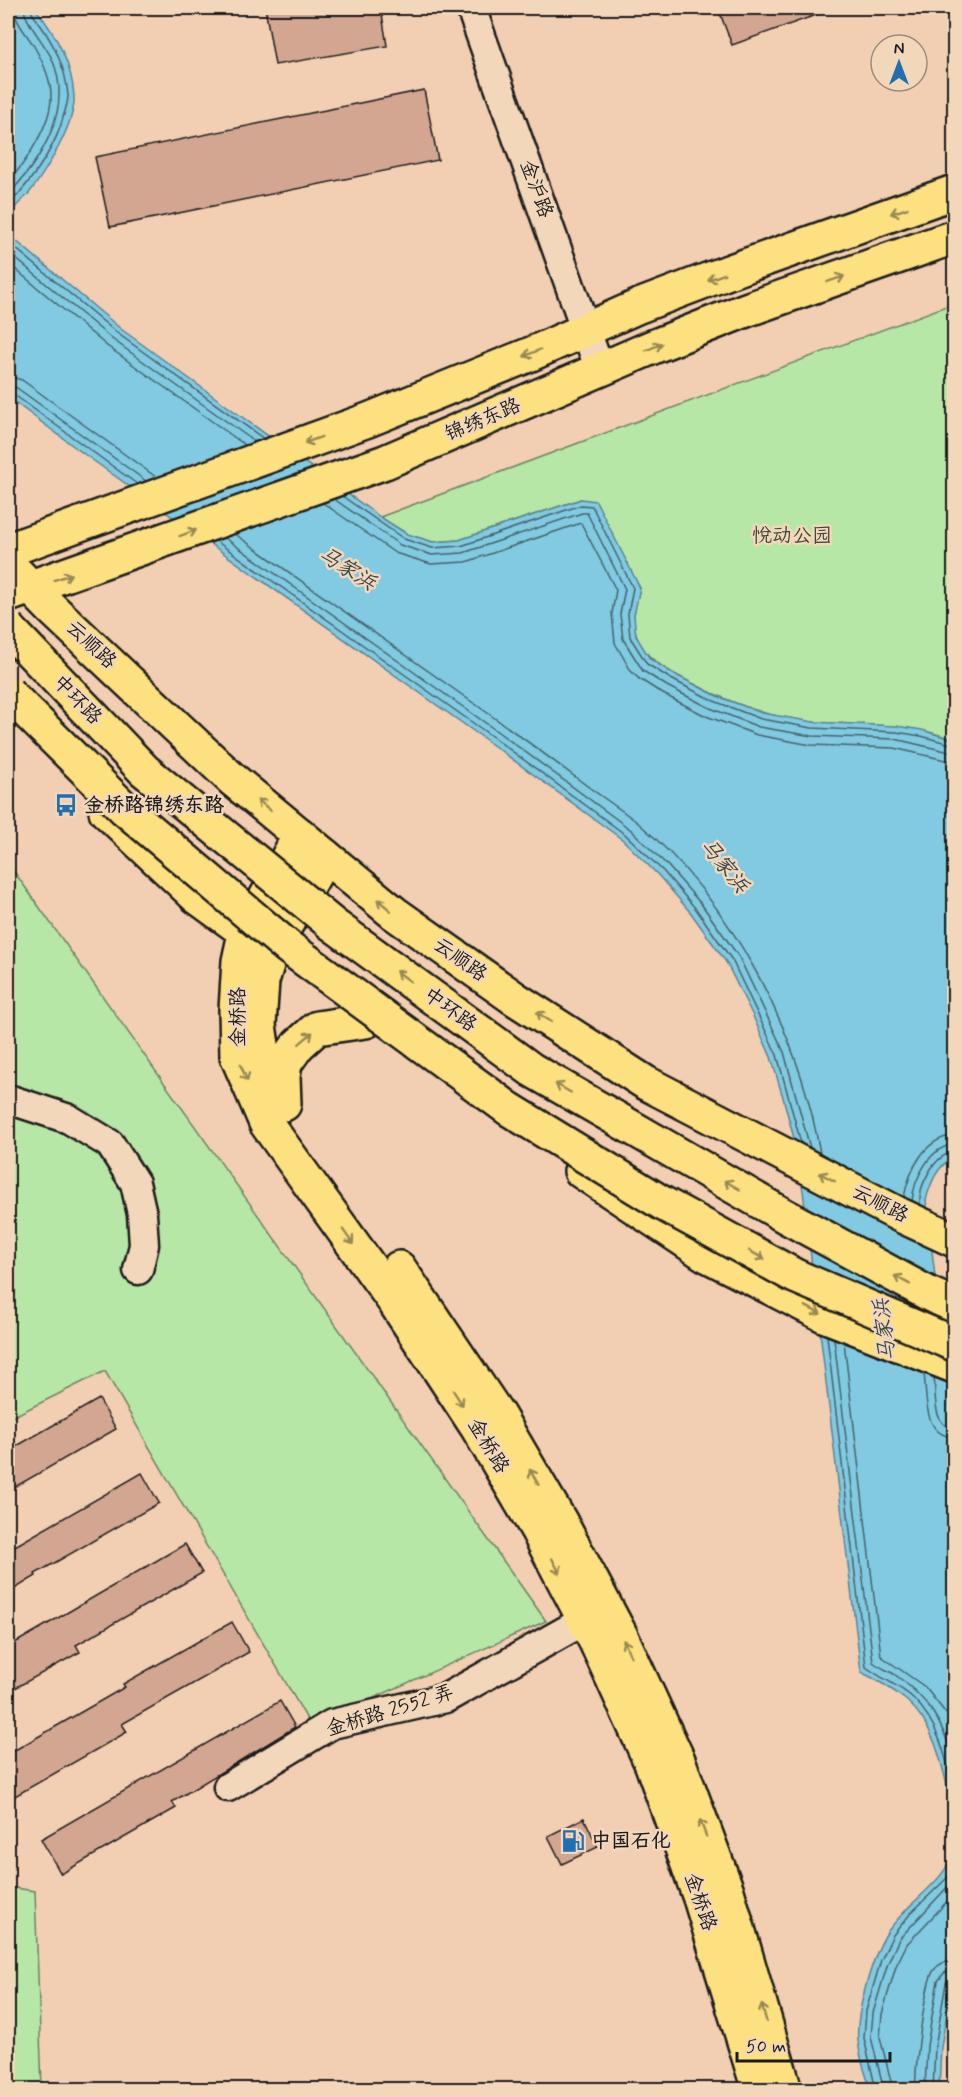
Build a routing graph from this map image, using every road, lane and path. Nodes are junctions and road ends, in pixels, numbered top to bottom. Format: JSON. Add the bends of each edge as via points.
{"nodes":[{"id":1,"x":471,"y":8,"type":"edge"},
{"id":2,"x":954,"y":192,"type":"edge"},
{"id":3,"x":954,"y":237,"type":"edge"},
{"id":4,"x":586,"y":330,"type":"junction"},
{"id":5,"x":600,"y":370,"type":"junction"},
{"id":6,"x":8,"y":550,"type":"edge"},
{"id":7,"x":8,"y":564,"type":"edge"},
{"id":8,"x":19,"y":592,"type":"edge"},
{"id":9,"x":8,"y":628,"type":"edge"},
{"id":10,"x":8,"y":693,"type":"edge"},
{"id":11,"x":8,"y":712,"type":"edge"},
{"id":12,"x":300,"y":835,"type":"junction"},
{"id":13,"x":325,"y":856,"type":"junction"},
{"id":14,"x":258,"y":942,"type":"junction"},
{"id":15,"x":366,"y":1021,"type":"junction"},
{"id":16,"x":8,"y":1099,"type":"edge"},
{"id":17,"x":284,"y":1109,"type":"junction"},
{"id":18,"x":954,"y":1240,"type":"edge"},
{"id":19,"x":138,"y":1270,"type":"dead end"},
{"id":20,"x":954,"y":1305,"type":"edge"},
{"id":21,"x":954,"y":1344,"type":"edge"},
{"id":22,"x":954,"y":1366,"type":"edge"},
{"id":23,"x":585,"y":1620,"type":"junction"},
{"id":24,"x":228,"y":1787,"type":"dead end"},
{"id":25,"x":759,"y":2090,"type":"edge"},
{"id":26,"x":785,"y":2090,"type":"edge"}],
"edges":[{"from":1,"to":4,"type":"street","name":"金沪路"},
{"from":2,"to":4,"type":"main road","one_way":true,"via":[[731,271]]},
{"from":5,"to":3,"type":"main road","name":"锦绣东路","one_way":true,"via":[[746,310]]},
{"from":4,"to":5,"type":"street","name":"金沪路"},
{"from":4,"to":6,"type":"main road","one_way":true,"via":[[368,420]]},
{"from":8,"to":5,"type":"main road","name":"锦绣东路","one_way":true,"via":[[385,462]]},
{"from":7,"to":8,"type":"main road"},
{"from":12,"to":8,"type":"main road","name":"云顺路","one_way":true},
{"from":20,"to":9,"type":"main road","name":"中环路","one_way":true,"bridge":true,"via":[[785,1216],[532,1070],[332,924],[144,770]]},
{"from":10,"to":21,"type":"main road","one_way":true,"bridge":true,"via":[[125,809],[288,947],[509,1108],[662,1203],[795,1276]]},
{"from":11,"to":14,"type":"main road","via":[[81,788],[197,897]]},
{"from":12,"to":13,"type":"main road","name":"云顺路"},
{"from":12,"to":14,"type":"main road","name":"金桥路"},
{"from":13,"to":14,"type":"main road","name":"金桥路"},
{"from":18,"to":13,"type":"main road","name":"云顺路","one_way":true,"via":[[646,1083],[504,991],[394,913]]},
{"from":14,"to":15,"type":"main road"},
{"from":14,"to":17,"type":"main road","name":"金桥路","via":[[262,981],[259,1025],[265,1066]]},
{"from":14,"to":23,"type":"main road","name":"金桥路","one_way":true,"via":[[239,961],[237,1056],[266,1123],[394,1301],[477,1427]]},
{"from":17,"to":15,"type":"main road","one_way":true,"via":[[285,1063],[298,1045],[317,1028]]},
{"from":15,"to":22,"type":"main road","one_way":true,"via":[[705,1254],[826,1316]]},
{"from":16,"to":19,"type":"street","via":[[69,1119],[110,1144],[135,1183],[142,1214],[144,1245]]},
{"from":26,"to":17,"type":"main road","name":"金桥路","one_way":true,"via":[[727,1891],[678,1760],[620,1634],[498,1415],[415,1290]]},
{"from":23,"to":24,"type":"street","name":"金桥路 2552 弄","via":[[446,1698],[332,1724]]},
{"from":23,"to":25,"type":"main road","name":"金桥路","via":[[652,1766],[700,1898]]}]}
